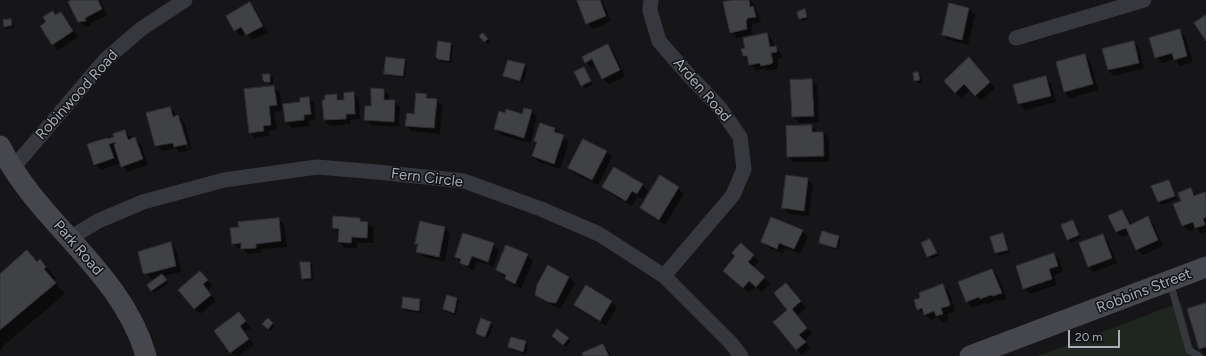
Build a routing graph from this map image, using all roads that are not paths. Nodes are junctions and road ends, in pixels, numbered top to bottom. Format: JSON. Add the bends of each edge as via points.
{"nodes":[{"id":1,"x":185,"y":0,"type":"edge"},
{"id":2,"x":651,"y":0,"type":"edge"},
{"id":3,"x":1144,"y":0,"type":"edge"},
{"id":4,"x":1016,"y":38,"type":"dead end"},
{"id":5,"x":0,"y":146,"type":"edge"},
{"id":6,"x":13,"y":168,"type":"junction"},
{"id":7,"x":70,"y":238,"type":"junction"},
{"id":8,"x":1206,"y":267,"type":"edge"},
{"id":9,"x":664,"y":276,"type":"junction"},
{"id":10,"x":1170,"y":282,"type":"junction"},
{"id":11,"x":146,"y":356,"type":"edge"},
{"id":12,"x":741,"y":356,"type":"edge"},
{"id":13,"x":970,"y":356,"type":"edge"},
{"id":14,"x":1199,"y":356,"type":"edge"}],
"edges":[{"from":1,"to":6,"type":"street","name":"Robinwood Road","via":[[141,29],[105,60]]},
{"from":2,"to":9,"type":"street","name":"Arden Road","via":[[650,11],[659,41],[720,108],[740,137],[744,169],[732,195]]},
{"from":3,"to":4,"type":"street"},
{"from":5,"to":6,"type":"main road","name":"Park Road"},
{"from":6,"to":7,"type":"main road","name":"Park Road","via":[[47,213]]},
{"from":7,"to":9,"type":"street","name":"Fern Circle","via":[[98,221],[143,202],[224,180],[317,167],[464,181],[542,208],[599,234]]},
{"from":7,"to":11,"type":"main road","name":"Park Road","via":[[117,295],[134,324]]},
{"from":8,"to":10,"type":"main road","name":"Robbins Street"},
{"from":9,"to":12,"type":"street","name":"Fern Circle"},
{"from":10,"to":13,"type":"main road","name":"Robbins Street"},
{"from":10,"to":14,"type":"lane","via":[[1189,350]]}]}
